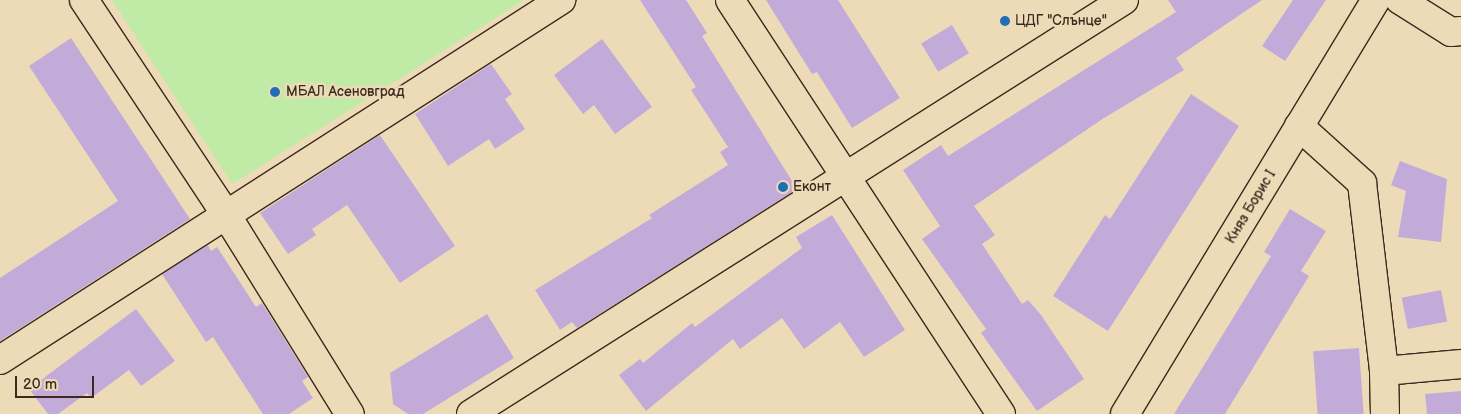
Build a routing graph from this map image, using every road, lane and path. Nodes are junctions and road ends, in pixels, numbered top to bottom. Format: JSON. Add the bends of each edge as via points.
{"nodes":[{"id":1,"x":84,"y":0,"type":"edge"},
{"id":2,"x":561,"y":0,"type":"edge"},
{"id":3,"x":730,"y":0,"type":"edge"},
{"id":4,"x":1124,"y":0,"type":"edge"},
{"id":5,"x":1376,"y":0,"type":"edge"},
{"id":6,"x":1400,"y":0,"type":"edge"},
{"id":7,"x":1461,"y":31,"type":"edge"},
{"id":8,"x":1299,"y":126,"type":"junction"},
{"id":9,"x":847,"y":178,"type":"junction"},
{"id":10,"x":227,"y":216,"type":"junction"},
{"id":11,"x":0,"y":360,"type":"edge"},
{"id":12,"x":1461,"y":364,"type":"edge"},
{"id":13,"x":1384,"y":371,"type":"junction"},
{"id":14,"x":350,"y":414,"type":"edge"},
{"id":15,"x":471,"y":414,"type":"edge"},
{"id":16,"x":1000,"y":414,"type":"edge"},
{"id":17,"x":1125,"y":414,"type":"edge"},
{"id":18,"x":1385,"y":414,"type":"edge"}],
"edges":[{"from":1,"to":10,"type":"street"},
{"from":2,"to":10,"type":"street"},
{"from":3,"to":9,"type":"street"},
{"from":4,"to":9,"type":"street"},
{"from":5,"to":8,"type":"street","name":"Княз Борис I"},
{"from":6,"to":7,"type":"street","via":[[1451,32]]},
{"from":8,"to":13,"type":"street","via":[[1362,183]]},
{"from":8,"to":17,"type":"street","name":"Княз Борис I"},
{"from":9,"to":15,"type":"street"},
{"from":9,"to":16,"type":"street"},
{"from":10,"to":11,"type":"street"},
{"from":10,"to":14,"type":"street"},
{"from":12,"to":13,"type":"street"},
{"from":13,"to":18,"type":"street"}]}
